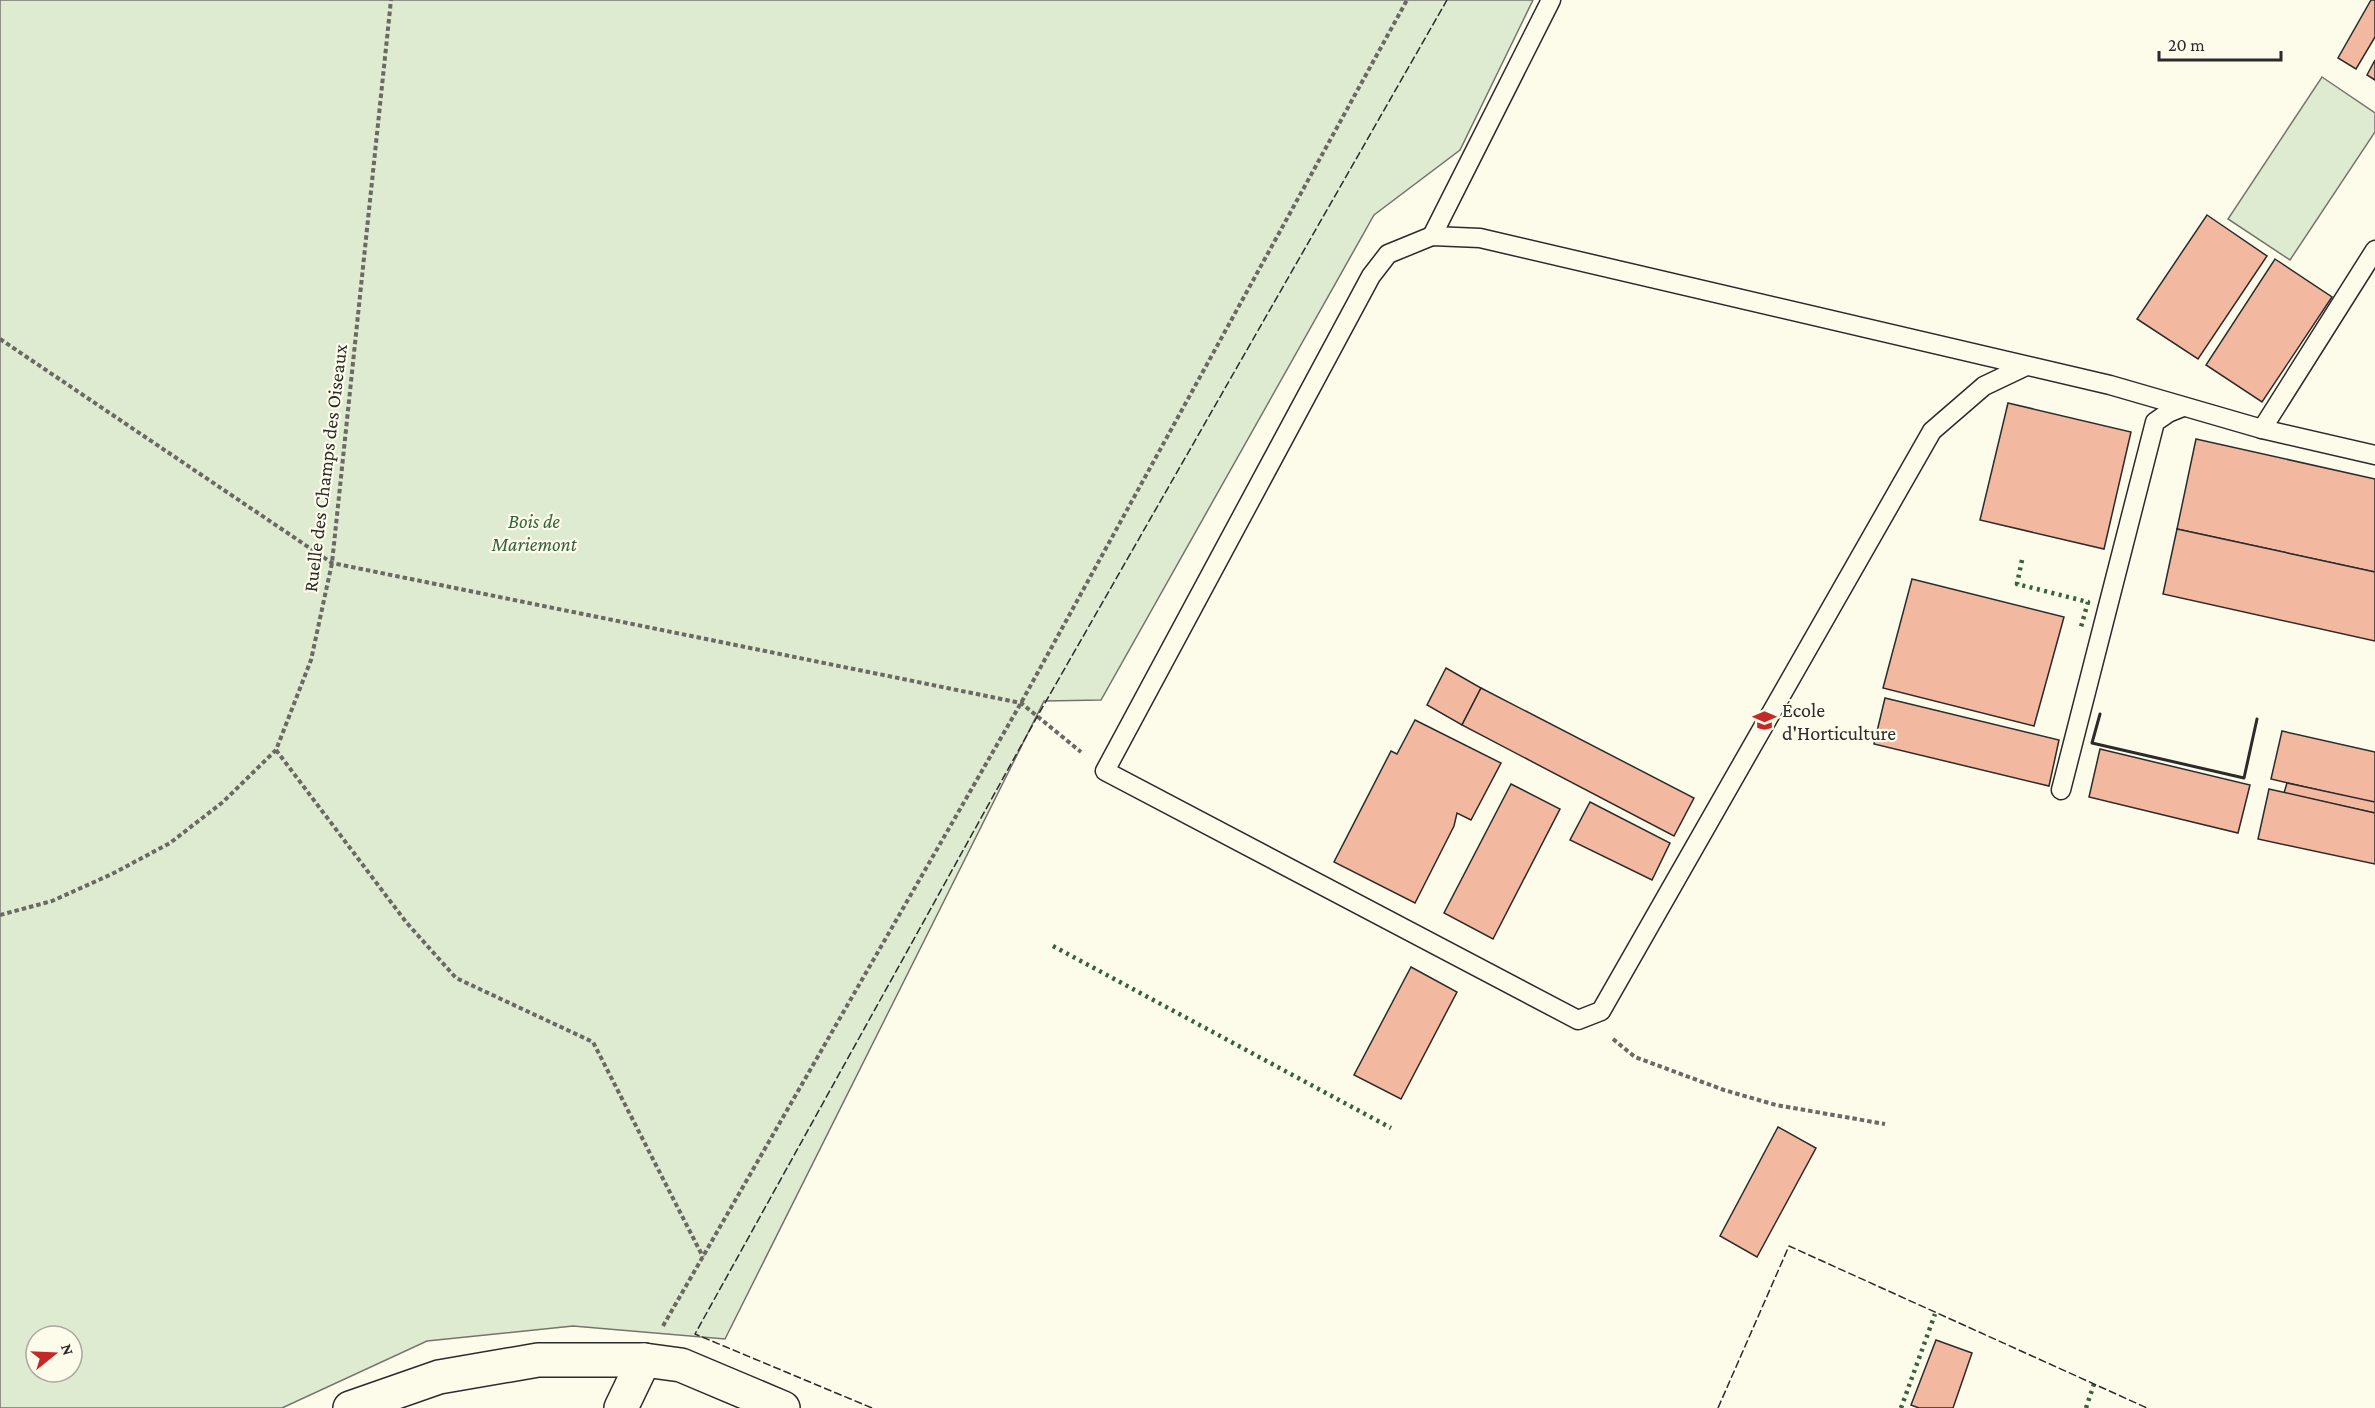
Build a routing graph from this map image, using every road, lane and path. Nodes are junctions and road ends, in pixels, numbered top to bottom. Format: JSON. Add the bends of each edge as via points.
{"nodes":[{"id":1,"x":391,"y":0,"type":"edge"},
{"id":2,"x":1407,"y":0,"type":"edge"},
{"id":3,"x":1551,"y":0,"type":"edge"},
{"id":4,"x":1432,"y":236,"type":"junction"},
{"id":5,"x":2375,"y":250,"type":"edge"},
{"id":6,"x":0,"y":339,"type":"edge"},
{"id":7,"x":2026,"y":366,"type":"junction"},
{"id":8,"x":2183,"y":407,"type":"junction"},
{"id":9,"x":2262,"y":429,"type":"junction"},
{"id":10,"x":2375,"y":455,"type":"edge"},
{"id":11,"x":332,"y":563,"type":"junction"},
{"id":12,"x":1021,"y":703,"type":"junction"},
{"id":13,"x":276,"y":750,"type":"junction"},
{"id":14,"x":1105,"y":771,"type":"junction"},
{"id":15,"x":2061,"y":790,"type":"dead end"},
{"id":16,"x":0,"y":915,"type":"edge"},
{"id":17,"x":1600,"y":1011,"type":"junction"},
{"id":18,"x":1885,"y":1124,"type":"dead end"},
{"id":19,"x":703,"y":1257,"type":"junction"},
{"id":20,"x":644,"y":1360,"type":"junction"},
{"id":21,"x":350,"y":1408,"type":"edge"},
{"id":22,"x":621,"y":1408,"type":"edge"},
{"id":23,"x":783,"y":1408,"type":"edge"}],
"edges":[{"from":1,"to":11,"type":"path","name":"Ruelle des Champs des Oiseaux"},
{"from":2,"to":12,"type":"path"},
{"from":3,"to":4,"type":"lane"},
{"from":4,"to":7,"type":"lane","via":[[1480,238]]},
{"from":4,"to":14,"type":"lane","via":[[1388,254],[1371,276]]},
{"from":5,"to":9,"type":"lane"},
{"from":6,"to":11,"type":"path"},
{"from":7,"to":8,"type":"lane"},
{"from":7,"to":17,"type":"lane","via":[[1984,386],[1932,431]]},
{"from":8,"to":9,"type":"lane"},
{"from":8,"to":15,"type":"lane","via":[[2155,422]]},
{"from":9,"to":10,"type":"lane"},
{"from":11,"to":12,"type":"path"},
{"from":11,"to":13,"type":"path","name":"Ruelle des Champs des Oiseaux","via":[[311,660]]},
{"from":12,"to":14,"type":"path"},
{"from":12,"to":19,"type":"path"},
{"from":13,"to":16,"type":"path","name":"Ruelle des Champs des Oiseaux","via":[[223,802],[170,843],[52,901]]},
{"from":13,"to":19,"type":"path","via":[[406,922],[456,978],[593,1042]]},
{"from":14,"to":17,"type":"lane","via":[[1578,1020]]},
{"from":17,"to":18,"type":"path","via":[[1616,1043],[1635,1057],[1776,1105]]},
{"from":19,"to":20,"type":"path"},
{"from":20,"to":21,"type":"street","via":[[538,1360],[439,1377]]},
{"from":20,"to":22,"type":"street"},
{"from":20,"to":23,"type":"street","via":[[681,1365]]}]}
